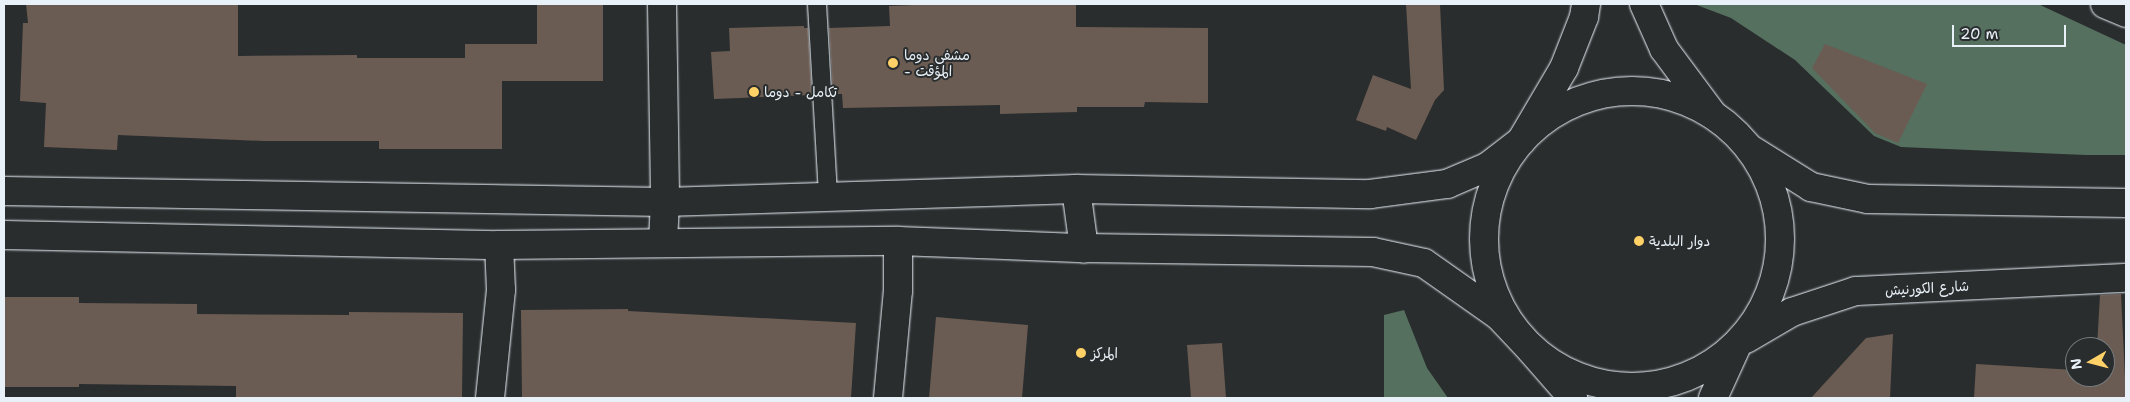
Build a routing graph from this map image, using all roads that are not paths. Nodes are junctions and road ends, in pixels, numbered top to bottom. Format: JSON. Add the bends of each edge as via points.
{"nodes":[{"id":1,"x":662,"y":4,"type":"edge"},
{"id":2,"x":817,"y":4,"type":"edge"},
{"id":3,"x":1586,"y":4,"type":"edge"},
{"id":4,"x":1644,"y":4,"type":"edge"},
{"id":5,"x":2105,"y":4,"type":"edge"},
{"id":6,"x":2126,"y":13,"type":"edge"},
{"id":7,"x":1713,"y":115,"type":"junction"},
{"id":8,"x":1520,"y":141,"type":"junction"},
{"id":9,"x":1749,"y":149,"type":"junction"},
{"id":10,"x":1076,"y":189,"type":"junction"},
{"id":11,"x":4,"y":191,"type":"edge"},
{"id":12,"x":828,"y":197,"type":"junction"},
{"id":13,"x":666,"y":202,"type":"junction"},
{"id":14,"x":2126,"y":203,"type":"edge"},
{"id":15,"x":4,"y":235,"type":"edge"},
{"id":16,"x":663,"y":242,"type":"junction"},
{"id":17,"x":898,"y":242,"type":"junction"},
{"id":18,"x":499,"y":245,"type":"junction"},
{"id":19,"x":1084,"y":248,"type":"junction"},
{"id":20,"x":2126,"y":278,"type":"edge"},
{"id":21,"x":1738,"y":343,"type":"junction"},
{"id":22,"x":1531,"y":350,"type":"junction"},
{"id":23,"x":490,"y":398,"type":"edge"},
{"id":24,"x":888,"y":398,"type":"edge"},
{"id":25,"x":1573,"y":398,"type":"edge"},
{"id":26,"x":1713,"y":398,"type":"edge"}],
"edges":[{"from":1,"to":13,"type":"main road"},
{"from":2,"to":12,"type":"lane"},
{"from":3,"to":8,"type":"main road","via":[[1564,68]]},
{"from":4,"to":7,"type":"main road","via":[[1664,49]]},
{"from":5,"to":6,"type":"main road"},
{"from":7,"to":8,"type":"main road","via":[[1675,97],[1633,90],[1591,96],[1553,114]]},
{"from":7,"to":9,"type":"main road"},
{"from":8,"to":10,"type":"main road","via":[[1486,167],[1447,184],[1370,194]]},
{"from":8,"to":22,"type":"main road","via":[[1496,180],[1484,224],[1487,271],[1503,314]]},
{"from":9,"to":14,"type":"main road","via":[[1810,187],[1868,199]]},
{"from":9,"to":21,"type":"main road","via":[[1770,185],[1780,226],[1777,269],[1764,309]]},
{"from":10,"to":12,"type":"main road"},
{"from":10,"to":19,"type":"main road"},
{"from":11,"to":13,"type":"main road"},
{"from":12,"to":13,"type":"main road"},
{"from":13,"to":16,"type":"main road"},
{"from":15,"to":18,"type":"main road"},
{"from":16,"to":17,"type":"main road"},
{"from":16,"to":18,"type":"main road"},
{"from":17,"to":19,"type":"main road"},
{"from":17,"to":24,"type":"main road","via":[[898,291]]},
{"from":18,"to":23,"type":"main road","via":[[501,290]]},
{"from":19,"to":22,"type":"main road","via":[[1373,252],[1424,263],[1498,316]]},
{"from":20,"to":21,"type":"main road","name":"شارع الكورنيش","via":[[1856,291],[1792,312]]},
{"from":21,"to":22,"type":"main road","via":[[1702,370],[1659,386],[1614,387],[1570,375]]},
{"from":21,"to":26,"type":"main road"},
{"from":22,"to":25,"type":"main road"}]}
